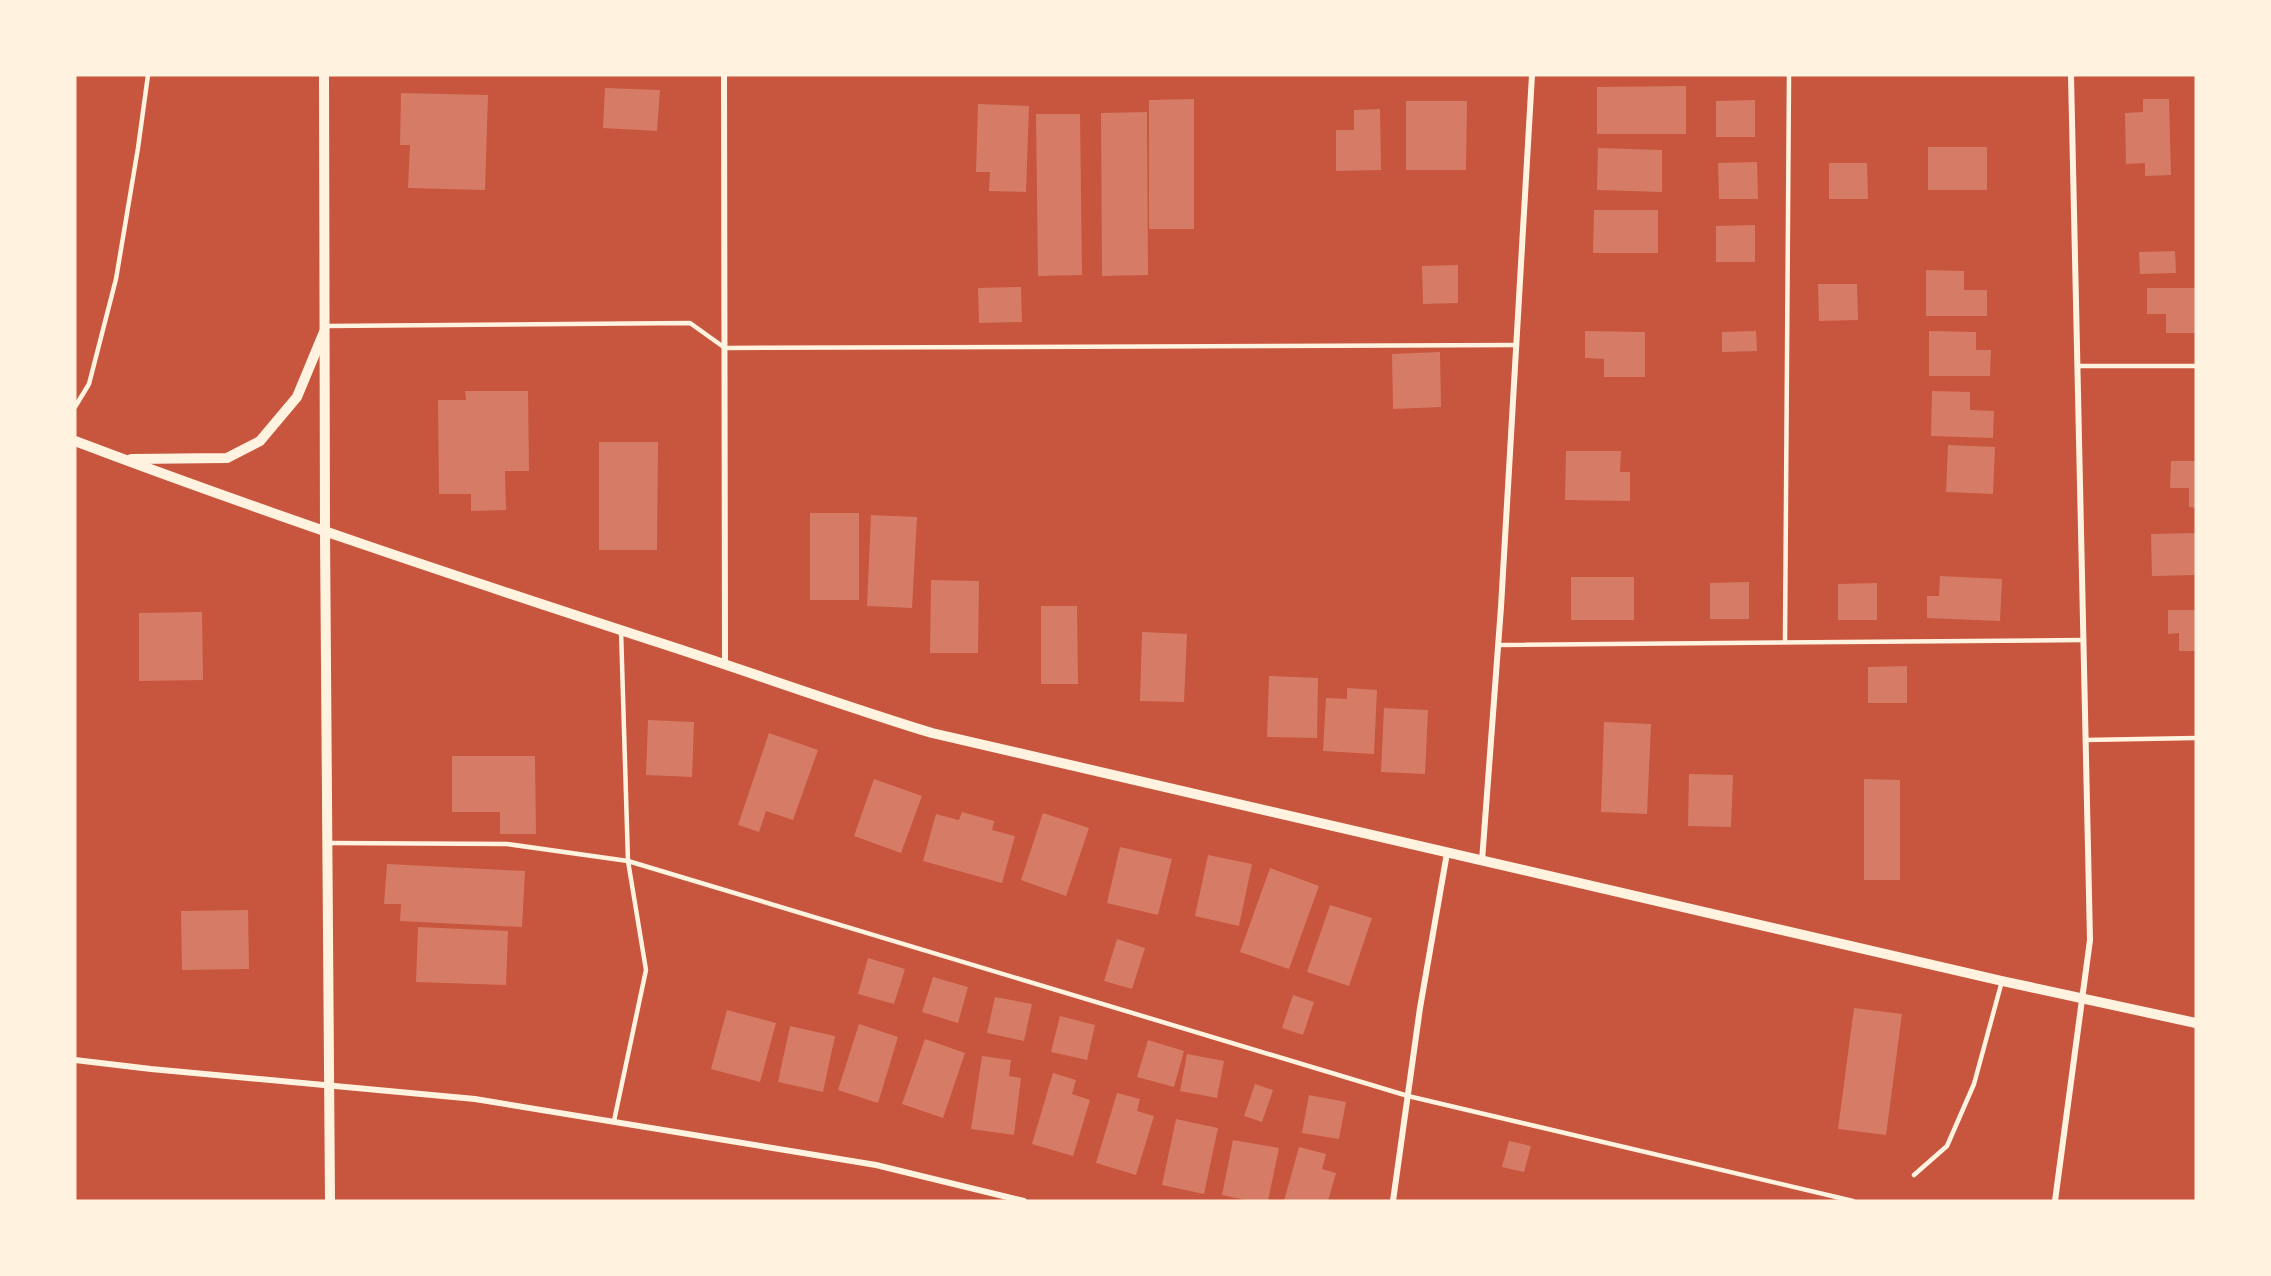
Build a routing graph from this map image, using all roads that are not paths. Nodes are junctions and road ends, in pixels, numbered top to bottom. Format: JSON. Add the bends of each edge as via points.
{"nodes":[{"id":1,"x":148,"y":75,"type":"edge"},
{"id":2,"x":324,"y":75,"type":"edge"},
{"id":3,"x":724,"y":75,"type":"edge"},
{"id":4,"x":1532,"y":75,"type":"edge"},
{"id":5,"x":1789,"y":75,"type":"edge"},
{"id":6,"x":2071,"y":75,"type":"edge"},
{"id":7,"x":326,"y":326,"type":"junction"},
{"id":8,"x":1517,"y":345,"type":"junction"},
{"id":9,"x":725,"y":348,"type":"junction"},
{"id":10,"x":2077,"y":366,"type":"junction"},
{"id":11,"x":2196,"y":366,"type":"edge"},
{"id":12,"x":75,"y":407,"type":"edge"},
{"id":13,"x":75,"y":441,"type":"edge"},
{"id":14,"x":124,"y":459,"type":"junction"},
{"id":15,"x":325,"y":532,"type":"junction"},
{"id":16,"x":621,"y":630,"type":"junction"},
{"id":17,"x":2084,"y":640,"type":"junction"},
{"id":18,"x":1785,"y":642,"type":"junction"},
{"id":19,"x":1498,"y":645,"type":"junction"},
{"id":20,"x":725,"y":664,"type":"junction"},
{"id":21,"x":2196,"y":738,"type":"edge"},
{"id":22,"x":2085,"y":740,"type":"junction"},
{"id":23,"x":327,"y":843,"type":"junction"},
{"id":24,"x":1447,"y":853,"type":"junction"},
{"id":25,"x":628,"y":861,"type":"junction"},
{"id":26,"x":1482,"y":861,"type":"junction"},
{"id":27,"x":2002,"y":981,"type":"junction"},
{"id":28,"x":2082,"y":999,"type":"junction"},
{"id":29,"x":2196,"y":1023,"type":"edge"},
{"id":30,"x":75,"y":1060,"type":"edge"},
{"id":31,"x":330,"y":1085,"type":"junction"},
{"id":32,"x":1408,"y":1096,"type":"junction"},
{"id":33,"x":614,"y":1121,"type":"junction"},
{"id":34,"x":1914,"y":1175,"type":"dead end"},
{"id":35,"x":330,"y":1201,"type":"edge"},
{"id":36,"x":1024,"y":1201,"type":"edge"},
{"id":37,"x":1393,"y":1201,"type":"edge"},
{"id":38,"x":1853,"y":1201,"type":"edge"},
{"id":39,"x":2055,"y":1201,"type":"edge"}],
"edges":[{"from":1,"to":12,"type":"lane","via":[[116,279],[89,384]]},
{"from":2,"to":7,"type":"street"},
{"from":3,"to":9,"type":"street"},
{"from":4,"to":8,"type":"street"},
{"from":5,"to":18,"type":"lane"},
{"from":6,"to":10,"type":"street"},
{"from":7,"to":9,"type":"lane","via":[[690,323]]},
{"from":7,"to":14,"type":"street","via":[[297,397],[260,441],[227,458]]},
{"from":7,"to":15,"type":"street"},
{"from":8,"to":9,"type":"lane"},
{"from":8,"to":19,"type":"street"},
{"from":9,"to":20,"type":"street"},
{"from":10,"to":11,"type":"lane"},
{"from":10,"to":17,"type":"street"},
{"from":13,"to":14,"type":"street"},
{"from":14,"to":15,"type":"street"},
{"from":15,"to":16,"type":"street"},
{"from":15,"to":23,"type":"street"},
{"from":16,"to":20,"type":"street"},
{"from":16,"to":25,"type":"lane"},
{"from":17,"to":18,"type":"lane"},
{"from":17,"to":22,"type":"street"},
{"from":18,"to":19,"type":"lane"},
{"from":19,"to":26,"type":"street"},
{"from":20,"to":24,"type":"street","via":[[932,733]]},
{"from":21,"to":22,"type":"lane"},
{"from":22,"to":28,"type":"street","via":[[2090,940]]},
{"from":23,"to":25,"type":"lane","via":[[507,844]]},
{"from":23,"to":31,"type":"street"},
{"from":24,"to":26,"type":"street"},
{"from":24,"to":32,"type":"street"},
{"from":25,"to":32,"type":"lane"},
{"from":25,"to":33,"type":"lane","via":[[646,970]]},
{"from":26,"to":27,"type":"street"},
{"from":27,"to":28,"type":"street"},
{"from":27,"to":34,"type":"lane","via":[[1974,1084],[1947,1146]]},
{"from":28,"to":29,"type":"street"},
{"from":28,"to":39,"type":"street"},
{"from":30,"to":31,"type":"street"},
{"from":31,"to":33,"type":"street","via":[[475,1099]]},
{"from":31,"to":35,"type":"street"},
{"from":32,"to":37,"type":"street"},
{"from":32,"to":38,"type":"lane"},
{"from":33,"to":36,"type":"street","via":[[876,1165]]}]}
